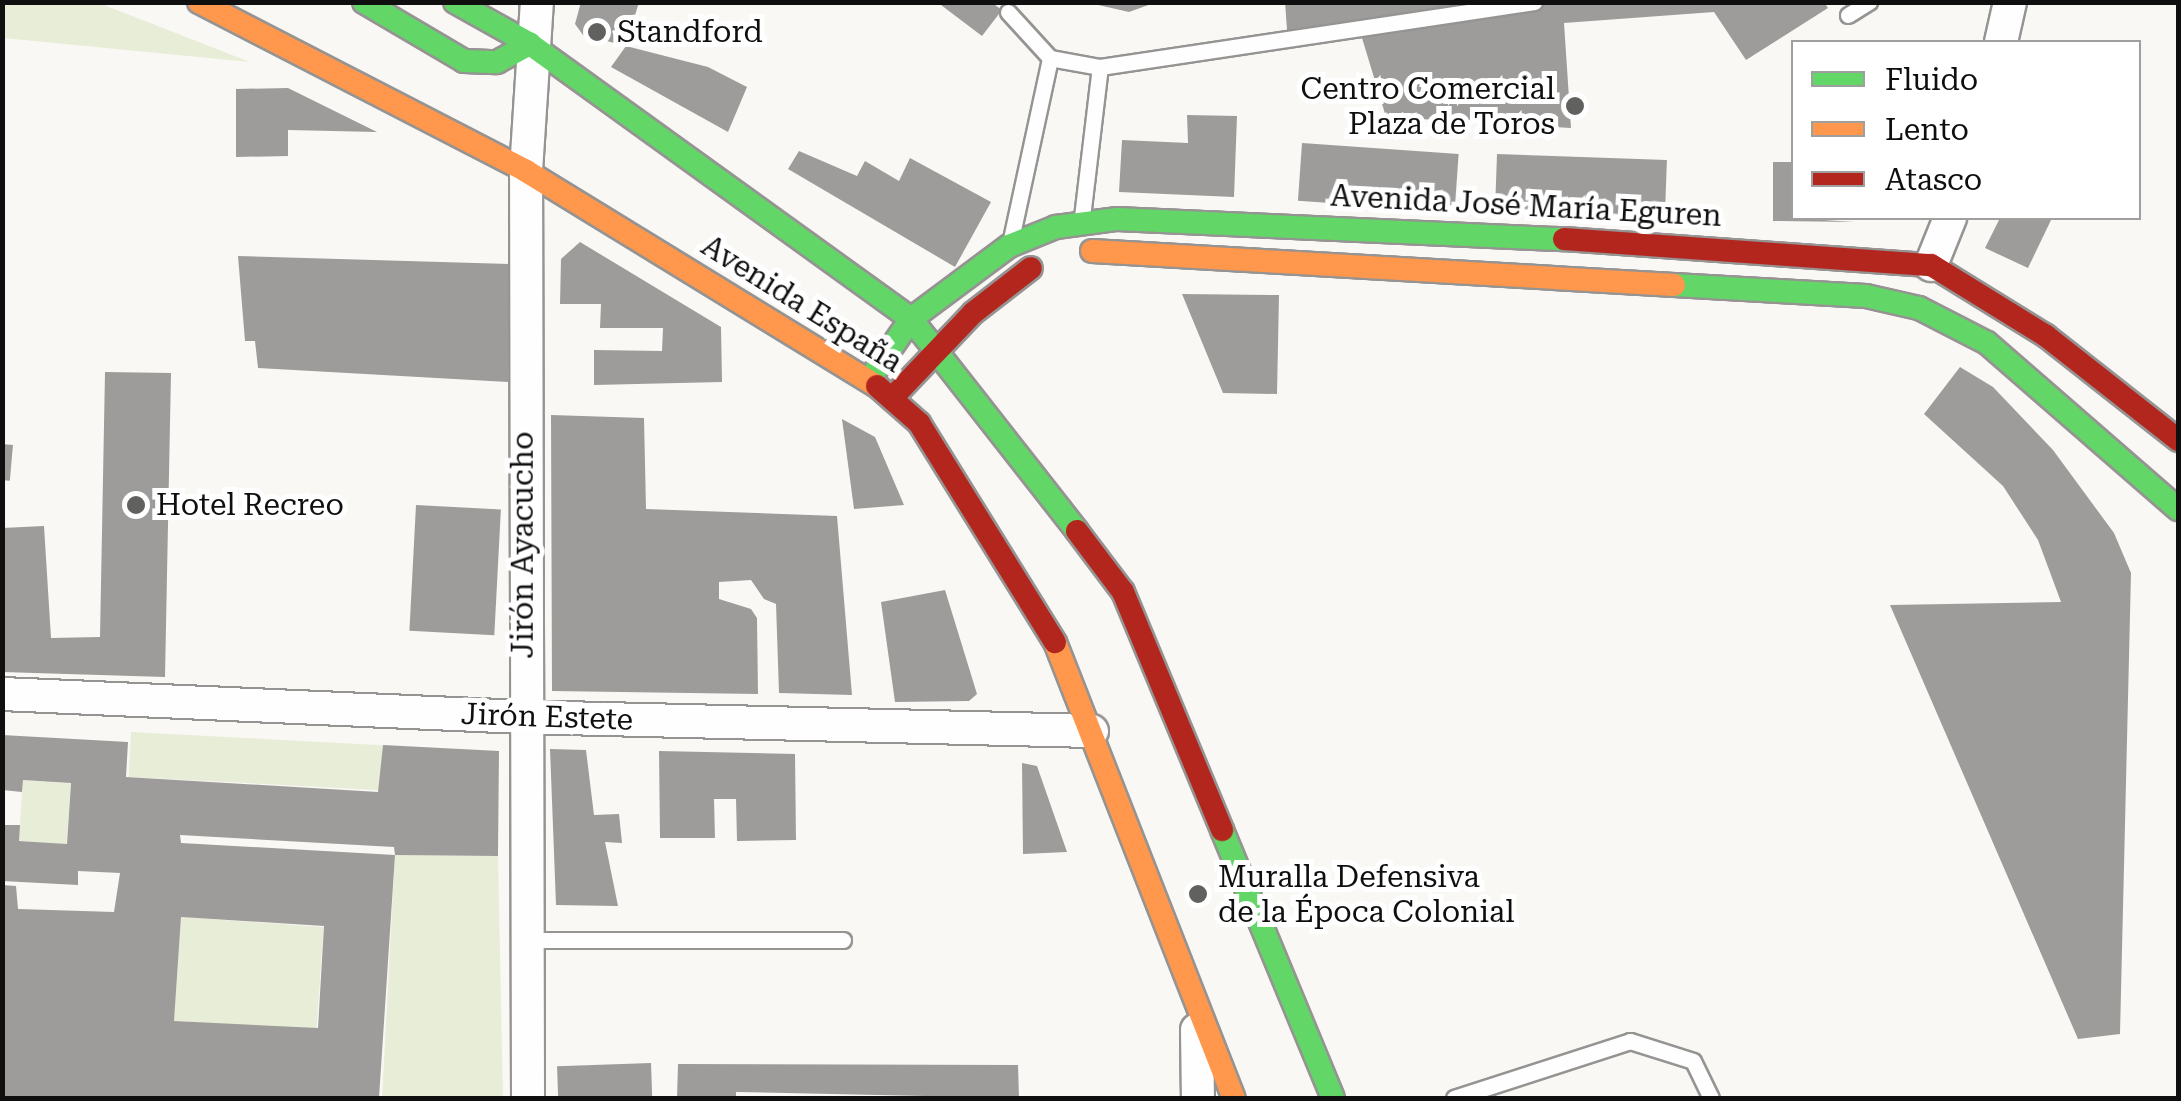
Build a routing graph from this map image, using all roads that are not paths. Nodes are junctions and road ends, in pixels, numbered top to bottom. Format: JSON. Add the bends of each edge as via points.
{"nodes":[{"id":1,"x":199,"y":2,"type":"edge"},
{"id":2,"x":364,"y":2,"type":"edge"},
{"id":3,"x":455,"y":2,"type":"edge"},
{"id":4,"x":538,"y":2,"type":"edge"},
{"id":5,"x":1534,"y":2,"type":"edge"},
{"id":6,"x":1869,"y":2,"type":"edge"},
{"id":7,"x":2010,"y":2,"type":"edge"},
{"id":8,"x":1008,"y":12,"type":"dead end"},
{"id":9,"x":1848,"y":15,"type":"dead end"},
{"id":10,"x":2002,"y":40,"type":"edge"},
{"id":11,"x":530,"y":44,"type":"junction"},
{"id":12,"x":1050,"y":58,"type":"junction"},
{"id":13,"x":1100,"y":67,"type":"junction"},
{"id":14,"x":526,"y":171,"type":"junction"},
{"id":15,"x":1949,"y":220,"type":"edge"},
{"id":16,"x":1081,"y":221,"type":"junction"},
{"id":17,"x":1010,"y":246,"type":"junction"},
{"id":18,"x":1931,"y":266,"type":"junction"},
{"id":19,"x":911,"y":319,"type":"junction"},
{"id":20,"x":939,"y":347,"type":"junction"},
{"id":21,"x":871,"y":377,"type":"junction"},
{"id":22,"x":894,"y":396,"type":"junction"},
{"id":23,"x":2178,"y":440,"type":"edge"},
{"id":24,"x":2178,"y":509,"type":"edge"},
{"id":25,"x":1092,"y":582,"type":"dead end"},
{"id":26,"x":1123,"y":592,"type":"junction"},
{"id":27,"x":1060,"y":600,"type":"dead end"},
{"id":28,"x":1050,"y":629,"type":"junction"},
{"id":29,"x":2,"y":694,"type":"edge"},
{"id":30,"x":522,"y":718,"type":"junction"},
{"id":31,"x":1092,"y":731,"type":"junction"},
{"id":32,"x":528,"y":940,"type":"junction"},
{"id":33,"x":843,"y":940,"type":"dead end"},
{"id":34,"x":1197,"y":1001,"type":"junction"},
{"id":35,"x":528,"y":1098,"type":"edge"},
{"id":36,"x":1198,"y":1098,"type":"edge"},
{"id":37,"x":1234,"y":1098,"type":"edge"},
{"id":38,"x":1333,"y":1098,"type":"edge"},
{"id":39,"x":1454,"y":1098,"type":"edge"},
{"id":40,"x":1711,"y":1098,"type":"edge"}],
"edges":[{"from":1,"to":14,"type":"main road","name":"Avenida España"},
{"from":2,"to":11,"type":"main road","via":[[464,61],[497,62]]},
{"from":3,"to":11,"type":"main road","name":"Avenida España"},
{"from":4,"to":11,"type":"street","name":"Jirón Ayacucho"},
{"from":5,"to":13,"type":"lane"},
{"from":6,"to":9,"type":"lane"},
{"from":7,"to":10,"type":"street"},
{"from":8,"to":12,"type":"lane"},
{"from":11,"to":14,"type":"street","name":"Jirón Ayacucho"},
{"from":11,"to":19,"type":"main road","name":"Avenida España"},
{"from":12,"to":13,"type":"lane"},
{"from":12,"to":17,"type":"lane"},
{"from":13,"to":16,"type":"lane"},
{"from":14,"to":21,"type":"main road","name":"Avenida España"},
{"from":14,"to":30,"type":"street","name":"Jirón Ayacucho"},
{"from":15,"to":18,"type":"street"},
{"from":16,"to":17,"type":"main road","name":"Avenida José María Eguren"},
{"from":16,"to":18,"type":"main road","name":"Avenida José María Eguren","via":[[1410,228]]},
{"from":17,"to":19,"type":"main road","name":"Avenida José María Eguren"},
{"from":18,"to":23,"type":"main road","name":"Avenida José María Eguren","via":[[2046,336]]},
{"from":19,"to":20,"type":"main road","name":"Avenida España"},
{"from":19,"to":21,"type":"main road","name":"Avenida José María Eguren"},
{"from":20,"to":22,"type":"main road"},
{"from":20,"to":24,"type":"main road","via":[[1005,286],[1066,255],[1120,249],[1866,296],[1919,308],[1988,344],[2132,476]]},
{"from":20,"to":26,"type":"main road","name":"Avenida España"},
{"from":21,"to":22,"type":"main road","name":"Avenida España"},
{"from":22,"to":28,"type":"main road","name":"Avenida España","via":[[919,423]]},
{"from":25,"to":26,"type":"main road"},
{"from":26,"to":38,"type":"main road","name":"Avenida España"},
{"from":27,"to":28,"type":"main road"},
{"from":28,"to":31,"type":"main road","name":"Avenida España"},
{"from":29,"to":30,"type":"street","name":"Jirón Estete"},
{"from":30,"to":31,"type":"street","name":"Jirón Estete"},
{"from":30,"to":32,"type":"street","name":"Jirón Ayacucho"},
{"from":31,"to":34,"type":"main road","name":"Avenida España"},
{"from":32,"to":33,"type":"lane"},
{"from":32,"to":35,"type":"street","name":"Jirón Ayacucho"},
{"from":34,"to":36,"type":"street"},
{"from":34,"to":37,"type":"main road","name":"Avenida España"},
{"from":39,"to":40,"type":"lane","via":[[1630,1041],[1693,1061]]}]}
